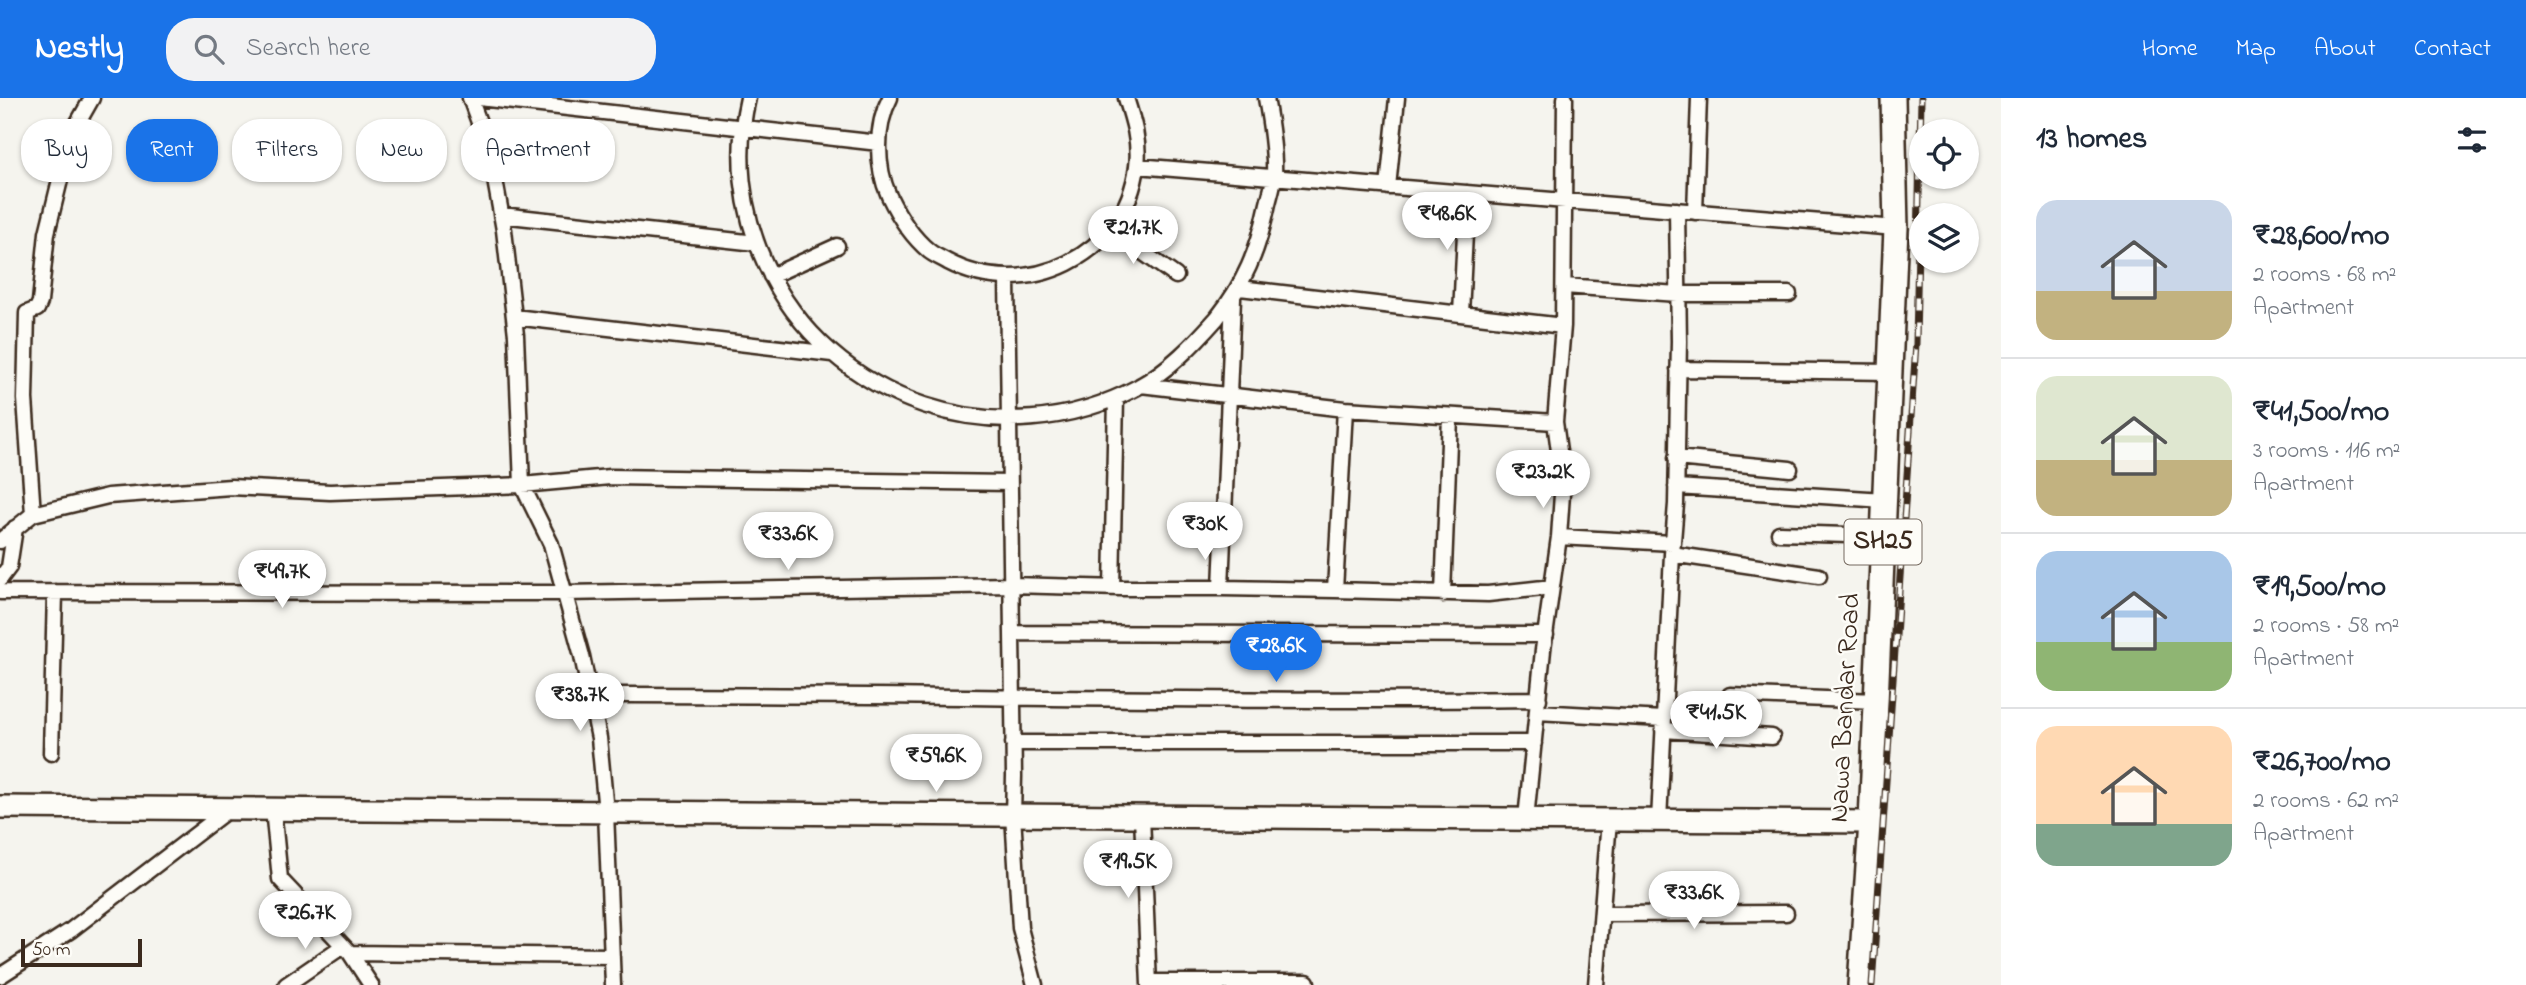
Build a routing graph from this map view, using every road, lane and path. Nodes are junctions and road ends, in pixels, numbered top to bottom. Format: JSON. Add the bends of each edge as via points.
{"nodes":[{"id":1,"x":92,"y":98,"type":"edge"},
{"id":2,"x":470,"y":98,"type":"edge"},
{"id":3,"x":479,"y":98,"type":"edge"},
{"id":4,"x":748,"y":98,"type":"edge"},
{"id":5,"x":890,"y":98,"type":"edge"},
{"id":6,"x":1126,"y":98,"type":"edge"},
{"id":7,"x":1266,"y":98,"type":"edge"},
{"id":8,"x":1397,"y":98,"type":"edge"},
{"id":9,"x":1565,"y":98,"type":"edge"},
{"id":10,"x":1699,"y":98,"type":"edge"},
{"id":11,"x":1893,"y":98,"type":"edge"},
{"id":12,"x":741,"y":128,"type":"junction"},
{"id":13,"x":879,"y":144,"type":"junction"},
{"id":14,"x":1137,"y":166,"type":"junction"},
{"id":15,"x":1274,"y":177,"type":"junction"},
{"id":16,"x":1388,"y":187,"type":"junction"},
{"id":17,"x":1467,"y":193,"type":"junction"},
{"id":18,"x":1565,"y":201,"type":"junction"},
{"id":19,"x":1677,"y":211,"type":"junction"},
{"id":20,"x":1695,"y":212,"type":"junction"},
{"id":21,"x":501,"y":215,"type":"junction"},
{"id":22,"x":1896,"y":228,"type":"junction"},
{"id":23,"x":1110,"y":229,"type":"junction"},
{"id":24,"x":756,"y":243,"type":"junction"},
{"id":25,"x":837,"y":246,"type":"dead end"},
{"id":26,"x":771,"y":276,"type":"junction"},
{"id":27,"x":1176,"y":276,"type":"dead end"},
{"id":28,"x":1007,"y":279,"type":"junction"},
{"id":29,"x":1564,"y":286,"type":"junction"},
{"id":30,"x":1236,"y":293,"type":"junction"},
{"id":31,"x":1678,"y":294,"type":"junction"},
{"id":32,"x":1790,"y":294,"type":"dead end"},
{"id":33,"x":1461,"y":314,"type":"junction"},
{"id":34,"x":514,"y":317,"type":"junction"},
{"id":35,"x":1563,"y":326,"type":"junction"},
{"id":36,"x":832,"y":354,"type":"junction"},
{"id":37,"x":1678,"y":369,"type":"junction"},
{"id":38,"x":1890,"y":372,"type":"junction"},
{"id":39,"x":1141,"y":386,"type":"junction"},
{"id":40,"x":1229,"y":397,"type":"junction"},
{"id":41,"x":1116,"y":398,"type":"junction"},
{"id":42,"x":1345,"y":408,"type":"junction"},
{"id":43,"x":1450,"y":416,"type":"junction"},
{"id":44,"x":1009,"y":421,"type":"junction"},
{"id":45,"x":1555,"y":422,"type":"junction"},
{"id":46,"x":1676,"y":458,"type":"junction"},
{"id":47,"x":1790,"y":469,"type":"dead end"},
{"id":48,"x":1010,"y":483,"type":"junction"},
{"id":49,"x":522,"y":485,"type":"junction"},
{"id":50,"x":1676,"y":487,"type":"junction"},
{"id":51,"x":1885,"y":500,"type":"junction"},
{"id":52,"x":33,"y":514,"type":"junction"},
{"id":53,"x":15,"y":528,"type":"junction"},
{"id":54,"x":1779,"y":533,"type":"dead end"},
{"id":55,"x":1883,"y":536,"type":"junction"},
{"id":56,"x":1559,"y":537,"type":"junction"},
{"id":57,"x":0,"y":541,"type":"edge"},
{"id":58,"x":1672,"y":548,"type":"junction"},
{"id":59,"x":1819,"y":576,"type":"dead end"},
{"id":60,"x":0,"y":579,"type":"edge"},
{"id":61,"x":1011,"y":584,"type":"junction"},
{"id":62,"x":1552,"y":587,"type":"junction"},
{"id":63,"x":1112,"y":588,"type":"junction"},
{"id":64,"x":1221,"y":588,"type":"junction"},
{"id":65,"x":1335,"y":590,"type":"junction"},
{"id":66,"x":0,"y":592,"type":"edge"},
{"id":67,"x":55,"y":593,"type":"junction"},
{"id":68,"x":565,"y":593,"type":"junction"},
{"id":69,"x":1443,"y":594,"type":"junction"},
{"id":70,"x":1012,"y":633,"type":"junction"},
{"id":71,"x":1546,"y":635,"type":"junction"},
{"id":72,"x":590,"y":695,"type":"junction"},
{"id":73,"x":1730,"y":695,"type":"dead end"},
{"id":74,"x":1013,"y":699,"type":"junction"},
{"id":75,"x":1876,"y":701,"type":"junction"},
{"id":76,"x":1538,"y":706,"type":"junction"},
{"id":77,"x":1663,"y":725,"type":"junction"},
{"id":78,"x":1772,"y":737,"type":"dead end"},
{"id":79,"x":1013,"y":743,"type":"junction"},
{"id":80,"x":1534,"y":743,"type":"junction"},
{"id":81,"x":51,"y":753,"type":"dead end"},
{"id":82,"x":0,"y":807,"type":"edge"},
{"id":83,"x":231,"y":808,"type":"junction"},
{"id":84,"x":273,"y":809,"type":"junction"},
{"id":85,"x":606,"y":812,"type":"junction"},
{"id":86,"x":1013,"y":815,"type":"junction"},
{"id":87,"x":1142,"y":816,"type":"junction"},
{"id":88,"x":1526,"y":819,"type":"junction"},
{"id":89,"x":1609,"y":820,"type":"junction"},
{"id":90,"x":1659,"y":821,"type":"junction"},
{"id":91,"x":1871,"y":822,"type":"junction"},
{"id":92,"x":1786,"y":913,"type":"dead end"},
{"id":93,"x":1602,"y":914,"type":"junction"},
{"id":94,"x":347,"y":950,"type":"junction"},
{"id":95,"x":612,"y":956,"type":"junction"},
{"id":96,"x":0,"y":976,"type":"edge"},
{"id":97,"x":1307,"y":982,"type":"dead end"},
{"id":98,"x":1149,"y":983,"type":"edge"},
{"id":99,"x":286,"y":985,"type":"edge"},
{"id":100,"x":371,"y":985,"type":"edge"},
{"id":101,"x":613,"y":985,"type":"edge"},
{"id":102,"x":1035,"y":985,"type":"edge"},
{"id":103,"x":1596,"y":985,"type":"edge"},
{"id":104,"x":1860,"y":985,"type":"edge"}],
"edges":[{"from":1,"to":52,"type":"street","via":[[71,135],[47,233],[40,302],[27,313],[25,399]]},
{"from":2,"to":21,"type":"street","via":[[490,152]]},
{"from":3,"to":12,"type":"street"},
{"from":4,"to":12,"type":"street"},
{"from":5,"to":13,"type":"street"},
{"from":6,"to":14,"type":"street","via":[[1136,127]]},
{"from":7,"to":15,"type":"street"},
{"from":8,"to":16,"type":"street"},
{"from":9,"to":18,"type":"street"},
{"from":10,"to":20,"type":"street"},
{"from":11,"to":22,"type":"main road","name":"Nawa Bandar Road","number":"SH25"},
{"from":12,"to":13,"type":"street"},
{"from":12,"to":24,"type":"street","via":[[742,186]]},
{"from":13,"to":28,"type":"street","via":[[884,184],[901,222],[930,252],[966,271]]},
{"from":14,"to":15,"type":"street"},
{"from":14,"to":23,"type":"street","via":[[1127,202]]},
{"from":15,"to":16,"type":"street"},
{"from":15,"to":30,"type":"street","via":[[1260,240]]},
{"from":16,"to":17,"type":"street"},
{"from":17,"to":18,"type":"street"},
{"from":17,"to":33,"type":"street"},
{"from":18,"to":19,"type":"street"},
{"from":18,"to":29,"type":"street"},
{"from":19,"to":20,"type":"street"},
{"from":19,"to":31,"type":"street"},
{"from":20,"to":22,"type":"street"},
{"from":21,"to":24,"type":"street"},
{"from":21,"to":34,"type":"street"},
{"from":22,"to":38,"type":"main road","name":"Nawa Bandar Road","number":"SH25"},
{"from":23,"to":27,"type":"street"},
{"from":23,"to":28,"type":"street","via":[[1078,258],[1044,274]]},
{"from":24,"to":26,"type":"street"},
{"from":25,"to":26,"type":"street"},
{"from":26,"to":36,"type":"street","via":[[800,321]]},
{"from":28,"to":44,"type":"street"},
{"from":29,"to":31,"type":"street"},
{"from":29,"to":35,"type":"street"},
{"from":30,"to":33,"type":"street"},
{"from":30,"to":39,"type":"street","via":[[1192,347]]},
{"from":30,"to":40,"type":"street"},
{"from":31,"to":32,"type":"street"},
{"from":31,"to":37,"type":"street"},
{"from":33,"to":35,"type":"street"},
{"from":34,"to":36,"type":"street"},
{"from":34,"to":49,"type":"street"},
{"from":35,"to":45,"type":"street"},
{"from":36,"to":44,"type":"street","via":[[885,390],[945,413]]},
{"from":37,"to":38,"type":"street"},
{"from":37,"to":46,"type":"street"},
{"from":38,"to":51,"type":"main road","name":"Nawa Bandar Road","number":"SH25"},
{"from":39,"to":40,"type":"street"},
{"from":39,"to":41,"type":"street"},
{"from":40,"to":42,"type":"street"},
{"from":40,"to":64,"type":"street"},
{"from":41,"to":44,"type":"street","via":[[1064,415]]},
{"from":41,"to":63,"type":"street"},
{"from":42,"to":43,"type":"street"},
{"from":42,"to":65,"type":"street"},
{"from":43,"to":45,"type":"street"},
{"from":43,"to":69,"type":"street"},
{"from":44,"to":48,"type":"street"},
{"from":45,"to":56,"type":"street","via":[[1563,480]]},
{"from":46,"to":47,"type":"street"},
{"from":46,"to":50,"type":"street"},
{"from":48,"to":49,"type":"street","via":[[610,477]]},
{"from":48,"to":61,"type":"street"},
{"from":49,"to":52,"type":"street","via":[[330,492],[231,487],[108,496]]},
{"from":49,"to":68,"type":"street","via":[[551,544]]},
{"from":50,"to":51,"type":"street"},
{"from":50,"to":58,"type":"street"},
{"from":51,"to":55,"type":"main road","name":"Nawa Bandar Road","number":"SH25"},
{"from":52,"to":53,"type":"street"},
{"from":53,"to":57,"type":"street"},
{"from":53,"to":60,"type":"street","via":[[9,567]]},
{"from":54,"to":55,"type":"street"},
{"from":55,"to":75,"type":"main road","name":"Nawa Bandar Road","number":"SH25"},
{"from":56,"to":58,"type":"street"},
{"from":56,"to":62,"type":"street"},
{"from":58,"to":59,"type":"street"},
{"from":58,"to":77,"type":"street"},
{"from":61,"to":63,"type":"street"},
{"from":61,"to":68,"type":"street"},
{"from":61,"to":70,"type":"street"},
{"from":62,"to":69,"type":"street"},
{"from":62,"to":71,"type":"street"},
{"from":63,"to":64,"type":"street"},
{"from":64,"to":65,"type":"street"},
{"from":65,"to":69,"type":"street"},
{"from":66,"to":67,"type":"street"},
{"from":67,"to":68,"type":"street"},
{"from":67,"to":81,"type":"street"},
{"from":68,"to":72,"type":"street"},
{"from":70,"to":71,"type":"street"},
{"from":70,"to":74,"type":"street"},
{"from":71,"to":76,"type":"street"},
{"from":72,"to":74,"type":"street"},
{"from":72,"to":85,"type":"street"},
{"from":73,"to":75,"type":"street"},
{"from":74,"to":76,"type":"street"},
{"from":74,"to":79,"type":"street"},
{"from":75,"to":91,"type":"main road","name":"Nawa Bandar Road","number":"SH25"},
{"from":76,"to":77,"type":"street"},
{"from":76,"to":80,"type":"street"},
{"from":77,"to":78,"type":"street"},
{"from":77,"to":90,"type":"street"},
{"from":79,"to":80,"type":"street"},
{"from":79,"to":86,"type":"street"},
{"from":80,"to":88,"type":"street"},
{"from":82,"to":83,"type":"main road"},
{"from":83,"to":84,"type":"main road"},
{"from":83,"to":96,"type":"street","via":[[71,930]]},
{"from":84,"to":85,"type":"main road"},
{"from":84,"to":94,"type":"street","via":[[280,879]]},
{"from":85,"to":86,"type":"main road"},
{"from":85,"to":95,"type":"street"},
{"from":86,"to":87,"type":"main road"},
{"from":86,"to":102,"type":"street","via":[[1020,928]]},
{"from":87,"to":88,"type":"main road"},
{"from":87,"to":98,"type":"street"},
{"from":88,"to":89,"type":"main road"},
{"from":89,"to":90,"type":"main road"},
{"from":89,"to":93,"type":"street"},
{"from":90,"to":91,"type":"main road"},
{"from":91,"to":104,"type":"main road","name":"Nawa Bandar Road","number":"SH25"},
{"from":92,"to":93,"type":"street"},
{"from":93,"to":103,"type":"street"},
{"from":94,"to":95,"type":"street"},
{"from":94,"to":99,"type":"street"},
{"from":94,"to":100,"type":"street"},
{"from":95,"to":101,"type":"street"},
{"from":97,"to":98,"type":"street"}]}
